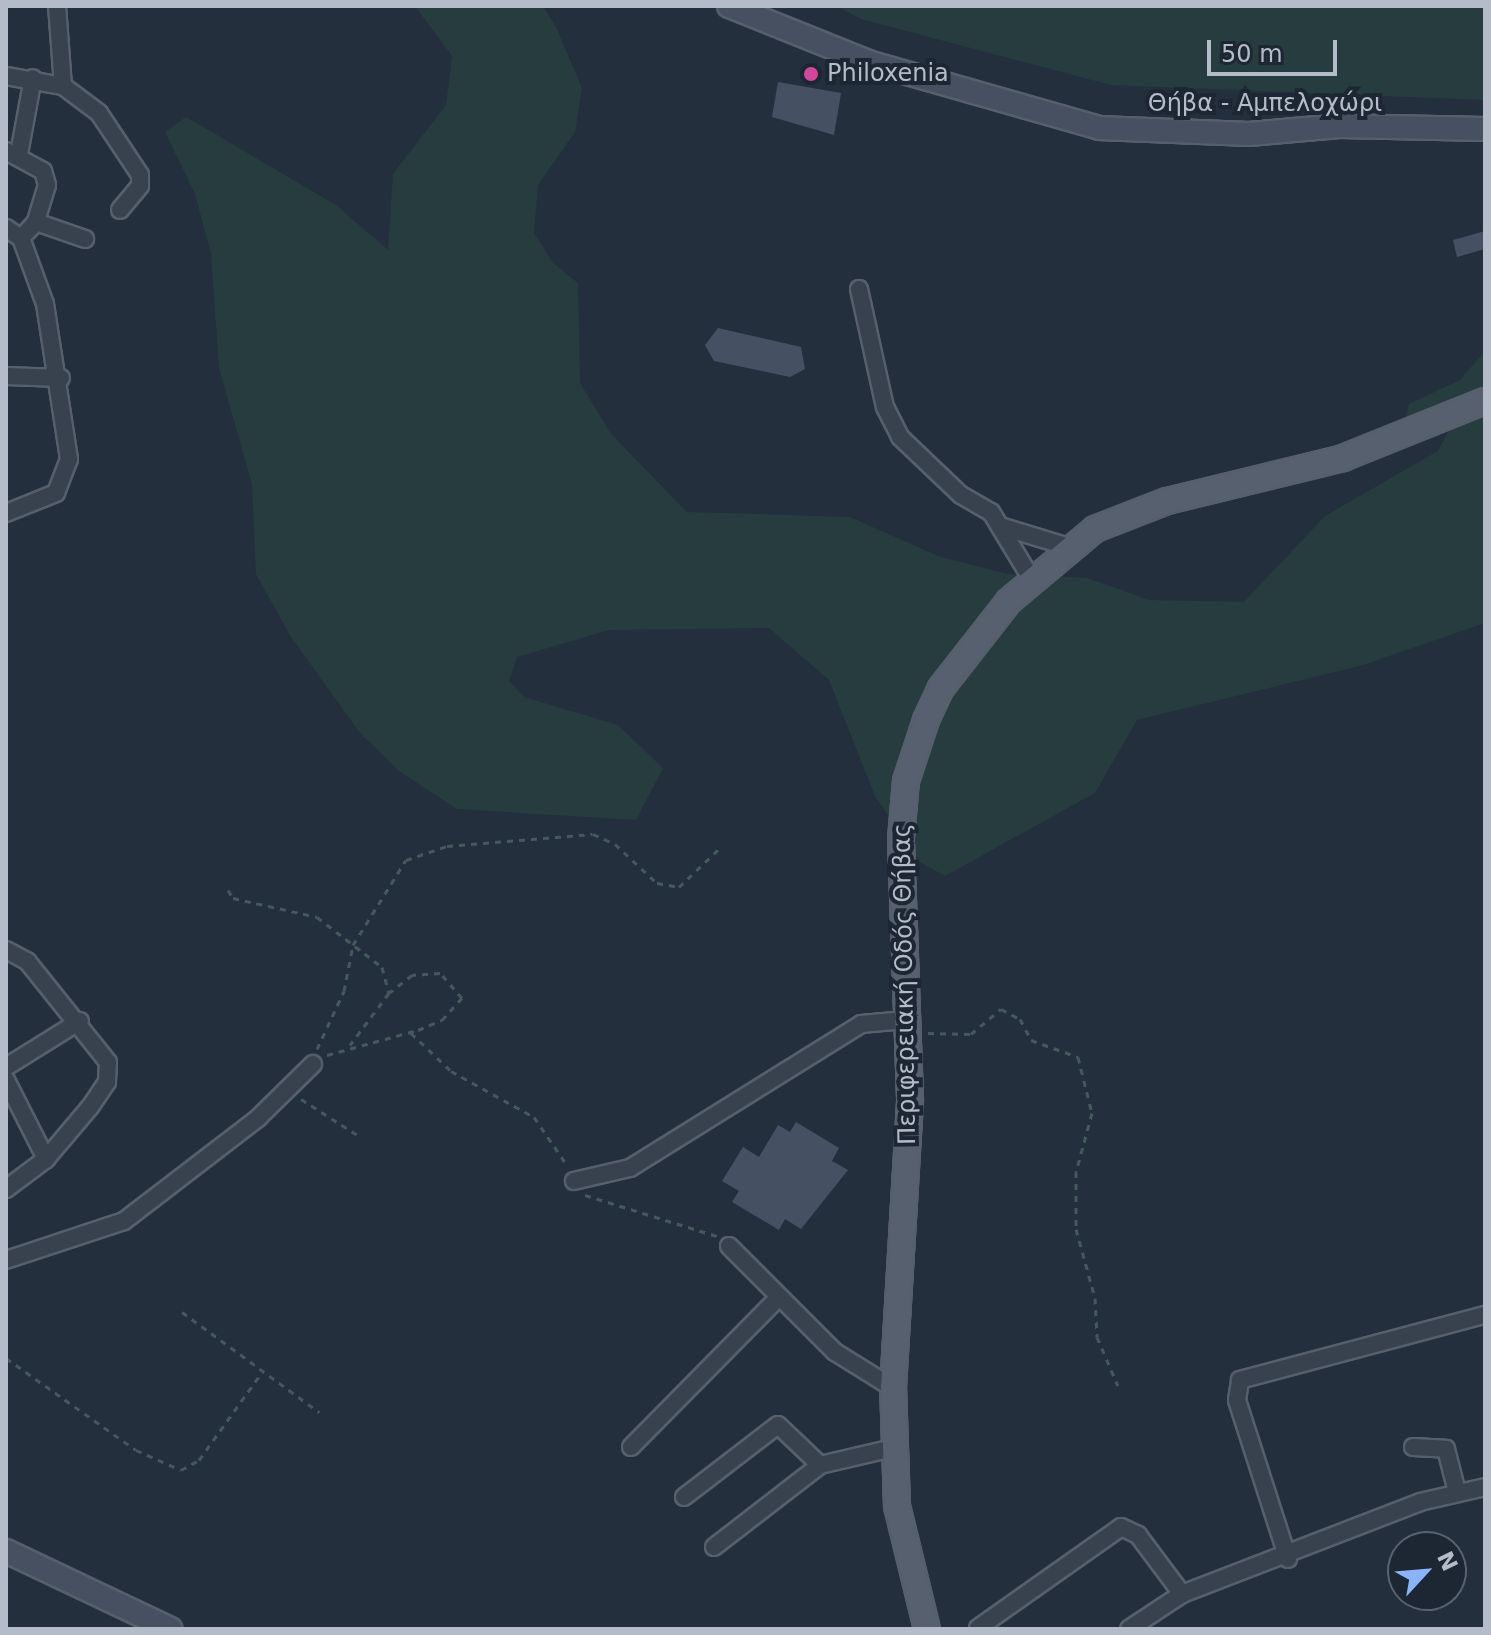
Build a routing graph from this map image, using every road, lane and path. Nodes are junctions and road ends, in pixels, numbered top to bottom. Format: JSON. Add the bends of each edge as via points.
{"nodes":[{"id":1,"x":57,"y":6,"type":"edge"},
{"id":2,"x":729,"y":6,"type":"edge"},
{"id":3,"x":6,"y":76,"type":"edge"},
{"id":4,"x":33,"y":78,"type":"junction"},
{"id":5,"x":63,"y":86,"type":"junction"},
{"id":6,"x":1485,"y":129,"type":"edge"},
{"id":7,"x":12,"y":153,"type":"edge"},
{"id":8,"x":120,"y":210,"type":"dead end"},
{"id":9,"x":36,"y":222,"type":"junction"},
{"id":10,"x":6,"y":228,"type":"edge"},
{"id":11,"x":21,"y":238,"type":"junction"},
{"id":12,"x":85,"y":239,"type":"dead end"},
{"id":13,"x":859,"y":289,"type":"dead end"},
{"id":14,"x":6,"y":376,"type":"edge"},
{"id":15,"x":61,"y":378,"type":"junction"},
{"id":16,"x":1485,"y":401,"type":"edge"},
{"id":17,"x":6,"y":513,"type":"edge"},
{"id":18,"x":1001,"y":526,"type":"junction"},
{"id":19,"x":1066,"y":546,"type":"junction"},
{"id":20,"x":1031,"y":578,"type":"junction"},
{"id":21,"x":720,"y":848,"type":"dead end"},
{"id":22,"x":228,"y":890,"type":"dead end"},
{"id":23,"x":353,"y":945,"type":"junction"},
{"id":24,"x":6,"y":950,"type":"edge"},
{"id":25,"x":389,"y":993,"type":"junction"},
{"id":26,"x":80,"y":1021,"type":"junction"},
{"id":27,"x":906,"y":1026,"type":"junction"},
{"id":28,"x":411,"y":1033,"type":"junction"},
{"id":29,"x":350,"y":1045,"type":"junction"},
{"id":30,"x":313,"y":1064,"type":"junction"},
{"id":31,"x":6,"y":1067,"type":"edge"},
{"id":32,"x":6,"y":1080,"type":"edge"},
{"id":33,"x":286,"y":1091,"type":"junction"},
{"id":34,"x":362,"y":1138,"type":"dead end"},
{"id":35,"x":46,"y":1159,"type":"junction"},
{"id":36,"x":574,"y":1181,"type":"junction"},
{"id":37,"x":6,"y":1189,"type":"edge"},
{"id":38,"x":729,"y":1246,"type":"joint"},
{"id":39,"x":6,"y":1260,"type":"edge"},
{"id":40,"x":779,"y":1297,"type":"junction"},
{"id":41,"x":182,"y":1312,"type":"dead end"},
{"id":42,"x":1485,"y":1315,"type":"edge"},
{"id":43,"x":6,"y":1358,"type":"edge"},
{"id":44,"x":263,"y":1371,"type":"junction"},
{"id":45,"x":1118,"y":1386,"type":"dead end"},
{"id":46,"x":893,"y":1388,"type":"junction"},
{"id":47,"x":319,"y":1412,"type":"dead end"},
{"id":48,"x":631,"y":1447,"type":"dead end"},
{"id":49,"x":1413,"y":1447,"type":"dead end"},
{"id":50,"x":893,"y":1448,"type":"junction"},
{"id":51,"x":820,"y":1465,"type":"junction"},
{"id":52,"x":1485,"y":1487,"type":"edge"},
{"id":53,"x":1457,"y":1492,"type":"junction"},
{"id":54,"x":684,"y":1497,"type":"dead end"},
{"id":55,"x":714,"y":1547,"type":"dead end"},
{"id":56,"x":6,"y":1551,"type":"edge"},
{"id":57,"x":1288,"y":1559,"type":"junction"},
{"id":58,"x":1182,"y":1594,"type":"junction"},
{"id":59,"x":978,"y":1628,"type":"edge"},
{"id":60,"x":170,"y":1629,"type":"edge"},
{"id":61,"x":927,"y":1629,"type":"edge"},
{"id":62,"x":1129,"y":1629,"type":"edge"}],
"edges":[{"from":1,"to":5,"type":"street"},
{"from":2,"to":6,"type":"street","name":"Θήβα - Αμπελοχώρι","via":[[868,62],[1099,128],[1233,134],[1340,126]]},
{"from":3,"to":4,"type":"street"},
{"from":4,"to":5,"type":"street"},
{"from":4,"to":7,"type":"street"},
{"from":5,"to":8,"type":"street","via":[[99,113],[132,157],[140,186]]},
{"from":7,"to":9,"type":"street","via":[[43,171],[47,185]]},
{"from":9,"to":11,"type":"street"},
{"from":9,"to":12,"type":"street"},
{"from":10,"to":11,"type":"street"},
{"from":11,"to":15,"type":"street"},
{"from":13,"to":18,"type":"street","via":[[885,407],[900,437]]},
{"from":14,"to":15,"type":"street"},
{"from":15,"to":17,"type":"street","via":[[66,480],[56,493]]},
{"from":16,"to":19,"type":"main road","name":"Περιφερειακή Οδός Θήβας","via":[[1343,458],[1133,512]]},
{"from":18,"to":19,"type":"street"},
{"from":18,"to":20,"type":"street"},
{"from":19,"to":20,"type":"main road","name":"Περιφερειακή Οδός Θήβας"},
{"from":20,"to":27,"type":"main road","name":"Περιφερειακή Οδός Θήβας","via":[[941,688],[914,749],[901,838]]},
{"from":21,"to":23,"type":"path","via":[[679,887],[669,887],[593,834],[447,846],[396,868]]},
{"from":22,"to":23,"type":"path","via":[[233,898],[317,917]]},
{"from":23,"to":25,"type":"path","via":[[382,967]]},
{"from":23,"to":30,"type":"path","via":[[344,991]]},
{"from":24,"to":26,"type":"street","via":[[27,961]]},
{"from":25,"to":28,"type":"path","via":[[425,973],[440,973],[458,987],[456,1008]]},
{"from":25,"to":29,"type":"path"},
{"from":26,"to":31,"type":"street"},
{"from":26,"to":35,"type":"street","via":[[108,1062],[107,1082]]},
{"from":27,"to":36,"type":"street","via":[[852,1028],[630,1168]]},
{"from":27,"to":45,"type":"path","via":[[971,1034],[991,1015],[1012,1011],[1031,1040],[1078,1057],[1090,1092],[1086,1140],[1076,1172],[1076,1229],[1095,1298],[1097,1337]]},
{"from":27,"to":46,"type":"main road","name":"Περιφερειακή Οδός Θήβας","via":[[910,1098]]},
{"from":28,"to":29,"type":"path"},
{"from":28,"to":36,"type":"path","via":[[451,1071],[534,1117]]},
{"from":29,"to":30,"type":"path"},
{"from":30,"to":33,"type":"street"},
{"from":32,"to":35,"type":"street"},
{"from":33,"to":34,"type":"path"},
{"from":33,"to":39,"type":"street","via":[[124,1221]]},
{"from":35,"to":37,"type":"street"},
{"from":36,"to":38,"type":"path","via":[[601,1204],[672,1216]]},
{"from":38,"to":40,"type":"street"},
{"from":40,"to":46,"type":"street","via":[[835,1352]]},
{"from":40,"to":48,"type":"street"},
{"from":41,"to":44,"type":"path"},
{"from":42,"to":57,"type":"street","via":[[1240,1380],[1237,1400]]},
{"from":43,"to":44,"type":"path","via":[[136,1450],[181,1470],[215,1440]]},
{"from":44,"to":47,"type":"path"},
{"from":46,"to":50,"type":"main road","name":"Περιφερειακή Οδός Θήβας"},
{"from":49,"to":53,"type":"street","via":[[1446,1449]]},
{"from":50,"to":51,"type":"street"},
{"from":50,"to":61,"type":"main road","name":"Περιφερειακή Οδός Θήβας","via":[[905,1551]]},
{"from":51,"to":54,"type":"street","via":[[778,1425]]},
{"from":51,"to":55,"type":"street"},
{"from":52,"to":53,"type":"street"},
{"from":53,"to":57,"type":"street"},
{"from":56,"to":60,"type":"street"},
{"from":57,"to":58,"type":"street"},
{"from":58,"to":59,"type":"street","via":[[1138,1535],[1121,1527]]},
{"from":58,"to":62,"type":"street"}]}
